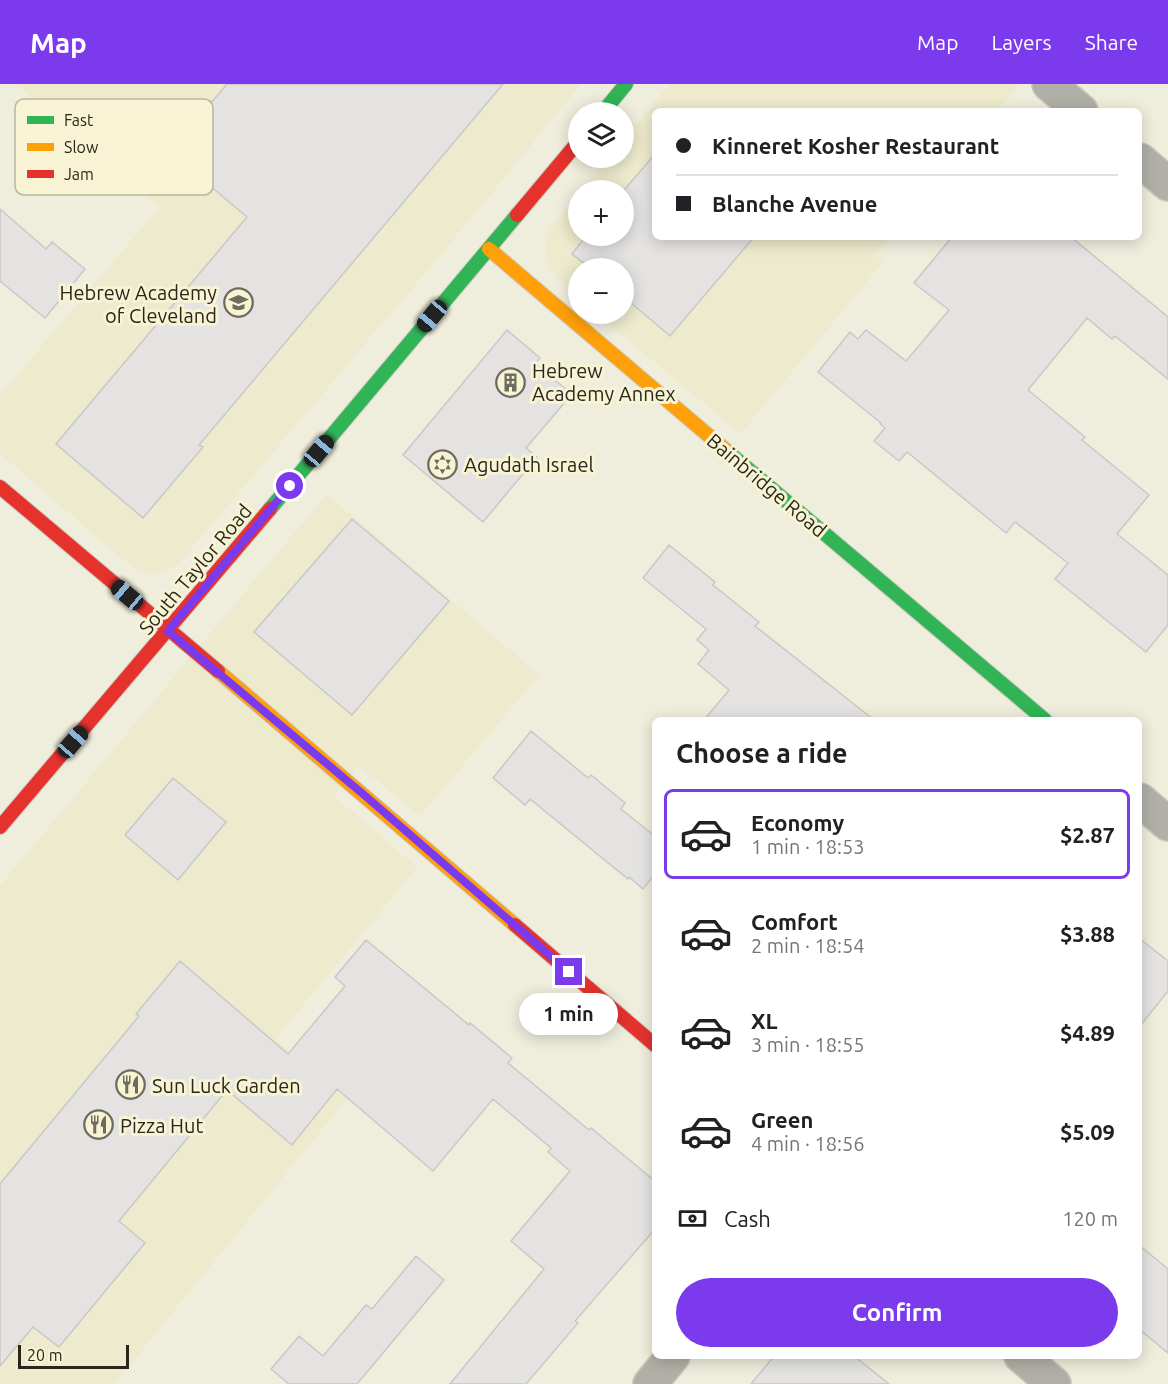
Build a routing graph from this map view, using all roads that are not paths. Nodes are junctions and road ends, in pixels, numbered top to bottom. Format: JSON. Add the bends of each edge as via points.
{"nodes":[{"id":1,"x":626,"y":84,"type":"edge"},
{"id":2,"x":1049,"y":84,"type":"edge"},
{"id":3,"x":611,"y":102,"type":"edge"},
{"id":4,"x":1077,"y":108,"type":"edge"},
{"id":5,"x":568,"y":154,"type":"edge"},
{"id":6,"x":1142,"y":162,"type":"edge"},
{"id":7,"x":1168,"y":184,"type":"edge"},
{"id":8,"x":489,"y":249,"type":"junction"},
{"id":9,"x":0,"y":487,"type":"edge"},
{"id":10,"x":168,"y":631,"type":"junction"},
{"id":11,"x":1041,"y":717,"type":"edge"},
{"id":12,"x":1142,"y":802,"type":"edge"},
{"id":13,"x":1168,"y":824,"type":"edge"},
{"id":14,"x":0,"y":827,"type":"edge"},
{"id":15,"x":652,"y":1043,"type":"edge"},
{"id":16,"x":671,"y":1359,"type":"edge"},
{"id":17,"x":1025,"y":1359,"type":"edge"},
{"id":18,"x":650,"y":1384,"type":"edge"},
{"id":19,"x":1054,"y":1384,"type":"edge"}],
"edges":[{"from":1,"to":3,"type":"street"},
{"from":2,"to":4,"type":"street"},
{"from":5,"to":8,"type":"street","name":"South Taylor Road"},
{"from":6,"to":7,"type":"street"},
{"from":8,"to":10,"type":"street","name":"South Taylor Road"},
{"from":8,"to":11,"type":"street","name":"Bainbridge Road"},
{"from":9,"to":10,"type":"street"},
{"from":10,"to":14,"type":"street","name":"South Taylor Road"},
{"from":10,"to":15,"type":"street"},
{"from":12,"to":13,"type":"street"},
{"from":16,"to":18,"type":"street"},
{"from":17,"to":19,"type":"street"}]}
